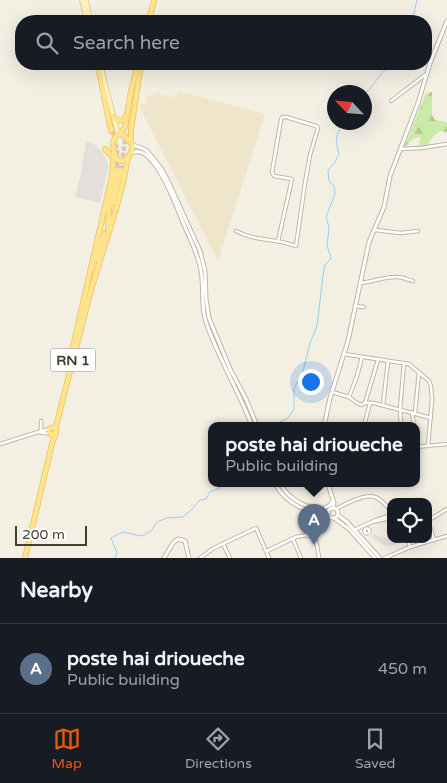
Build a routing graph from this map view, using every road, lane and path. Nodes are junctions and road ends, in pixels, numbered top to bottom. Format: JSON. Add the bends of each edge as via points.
{"nodes":[{"id":1,"x":84,"y":0,"type":"edge"},
{"id":2,"x":155,"y":0,"type":"edge"},
{"id":3,"x":87,"y":15,"type":"edge"},
{"id":4,"x":151,"y":15,"type":"edge"},
{"id":5,"x":447,"y":22,"type":"edge"},
{"id":6,"x":432,"y":58,"type":"edge"},
{"id":7,"x":99,"y":70,"type":"edge"},
{"id":8,"x":101,"y":70,"type":"edge"},
{"id":9,"x":102,"y":70,"type":"edge"},
{"id":10,"x":138,"y":70,"type":"edge"},
{"id":11,"x":139,"y":70,"type":"edge"},
{"id":12,"x":139,"y":70,"type":"edge"},
{"id":13,"x":428,"y":70,"type":"edge"},
{"id":14,"x":427,"y":74,"type":"junction"},
{"id":15,"x":391,"y":101,"type":"dead end"},
{"id":16,"x":127,"y":115,"type":"junction"},
{"id":17,"x":112,"y":116,"type":"junction"},
{"id":18,"x":115,"y":133,"type":"junction"},
{"id":19,"x":127,"y":134,"type":"tunnel mouth"},
{"id":20,"x":132,"y":144,"type":"junction"},
{"id":21,"x":447,"y":144,"type":"edge"},
{"id":22,"x":105,"y":149,"type":"dead end"},
{"id":23,"x":400,"y":149,"type":"junction"},
{"id":24,"x":114,"y":153,"type":"junction"},
{"id":25,"x":129,"y":155,"type":"junction"},
{"id":26,"x":114,"y":159,"type":"junction"},
{"id":27,"x":119,"y":170,"type":"junction"},
{"id":28,"x":112,"y":209,"type":"tunnel mouth"},
{"id":29,"x":375,"y":230,"type":"junction"},
{"id":30,"x":236,"y":231,"type":"dead end"},
{"id":31,"x":418,"y":231,"type":"dead end"},
{"id":32,"x":105,"y":234,"type":"junction"},
{"id":33,"x":278,"y":241,"type":"junction"},
{"id":34,"x":413,"y":281,"type":"dead end"},
{"id":35,"x":360,"y":283,"type":"junction"},
{"id":36,"x":88,"y":290,"type":"junction"},
{"id":37,"x":355,"y":306,"type":"junction"},
{"id":38,"x":364,"y":307,"type":"dead end"},
{"id":39,"x":344,"y":354,"type":"junction"},
{"id":40,"x":362,"y":357,"type":"junction"},
{"id":41,"x":378,"y":360,"type":"junction"},
{"id":42,"x":388,"y":361,"type":"junction"},
{"id":43,"x":404,"y":363,"type":"junction"},
{"id":44,"x":419,"y":372,"type":"junction"},
{"id":45,"x":229,"y":373,"type":"junction"},
{"id":46,"x":332,"y":392,"type":"junction"},
{"id":47,"x":349,"y":397,"type":"junction"},
{"id":48,"x":366,"y":403,"type":"junction"},
{"id":49,"x":370,"y":403,"type":"junction"},
{"id":50,"x":383,"y":405,"type":"junction"},
{"id":51,"x":400,"y":409,"type":"junction"},
{"id":52,"x":413,"y":412,"type":"junction"},
{"id":53,"x":431,"y":418,"type":"junction"},
{"id":54,"x":41,"y":421,"type":"dead end"},
{"id":55,"x":250,"y":422,"type":"edge"},
{"id":56,"x":255,"y":422,"type":"edge"},
{"id":57,"x":325,"y":422,"type":"edge"},
{"id":58,"x":365,"y":422,"type":"edge"},
{"id":59,"x":401,"y":422,"type":"edge"},
{"id":60,"x":414,"y":422,"type":"edge"},
{"id":61,"x":51,"y":431,"type":"junction"},
{"id":62,"x":40,"y":432,"type":"junction"},
{"id":63,"x":0,"y":444,"type":"edge"},
{"id":64,"x":447,"y":444,"type":"edge"},
{"id":65,"x":428,"y":446,"type":"junction"},
{"id":66,"x":420,"y":447,"type":"edge"},
{"id":67,"x":281,"y":487,"type":"edge"},
{"id":68,"x":281,"y":487,"type":"edge"},
{"id":69,"x":329,"y":487,"type":"edge"},
{"id":70,"x":333,"y":497,"type":"junction"},
{"id":71,"x":387,"y":506,"type":"edge"},
{"id":72,"x":334,"y":509,"type":"junction"},
{"id":73,"x":447,"y":509,"type":"edge"},
{"id":74,"x":320,"y":510,"type":"junction"},
{"id":75,"x":328,"y":512,"type":"junction"},
{"id":76,"x":338,"y":515,"type":"junction"},
{"id":77,"x":332,"y":517,"type":"junction"},
{"id":78,"x":432,"y":517,"type":"edge"},
{"id":79,"x":387,"y":518,"type":"edge"},
{"id":80,"x":362,"y":526,"type":"junction"},
{"id":81,"x":354,"y":530,"type":"junction"},
{"id":82,"x":432,"y":533,"type":"edge"},
{"id":83,"x":373,"y":535,"type":"dead end"},
{"id":84,"x":447,"y":536,"type":"edge"},
{"id":85,"x":294,"y":539,"type":"junction"},
{"id":86,"x":434,"y":540,"type":"junction"},
{"id":87,"x":409,"y":543,"type":"edge"},
{"id":88,"x":223,"y":544,"type":"junction"},
{"id":89,"x":410,"y":547,"type":"junction"},
{"id":90,"x":266,"y":552,"type":"junction"},
{"id":91,"x":24,"y":558,"type":"edge"},
{"id":92,"x":164,"y":558,"type":"edge"},
{"id":93,"x":189,"y":558,"type":"edge"},
{"id":94,"x":200,"y":558,"type":"edge"},
{"id":95,"x":230,"y":558,"type":"edge"},
{"id":96,"x":269,"y":558,"type":"edge"},
{"id":97,"x":301,"y":558,"type":"edge"},
{"id":98,"x":319,"y":558,"type":"edge"},
{"id":99,"x":380,"y":558,"type":"edge"}],
"edges":[{"from":1,"to":3,"type":"main road"},
{"from":2,"to":4,"type":"main road"},
{"from":5,"to":6,"type":"street"},
{"from":7,"to":18,"type":"main road"},
{"from":8,"to":18,"type":"main road"},
{"from":9,"to":17,"type":"main road"},
{"from":10,"to":16,"type":"main road"},
{"from":11,"to":19,"type":"main road"},
{"from":12,"to":20,"type":"main road"},
{"from":13,"to":14,"type":"street"},
{"from":14,"to":15,"type":"street"},
{"from":14,"to":23,"type":"street"},
{"from":16,"to":17,"type":"main road","via":[[120,120]]},
{"from":16,"to":18,"type":"main road","via":[[125,127]]},
{"from":17,"to":18,"type":"main road"},
{"from":18,"to":20,"type":"main road"},
{"from":18,"to":24,"type":"main road"},
{"from":20,"to":25,"type":"main road"},
{"from":20,"to":45,"type":"street","via":[[148,152],[161,168],[200,251],[206,271],[209,318]]},
{"from":21,"to":23,"type":"street"},
{"from":22,"to":26,"type":"main road"},
{"from":23,"to":29,"type":"street"},
{"from":24,"to":25,"type":"main road","via":[[120,160]]},
{"from":24,"to":26,"type":"main road"},
{"from":25,"to":32,"type":"main road","number":"RN 1","via":[[123,184]]},
{"from":25,"to":45,"type":"street","via":[[136,151],[151,160],[174,202],[198,258],[204,315]]},
{"from":26,"to":32,"type":"main road"},
{"from":27,"to":28,"type":"main road"},
{"from":27,"to":32,"type":"main road"},
{"from":27,"to":32,"type":"main road","via":[[107,213]]},
{"from":29,"to":31,"type":"street"},
{"from":29,"to":35,"type":"street","via":[[369,242]]},
{"from":30,"to":33,"type":"street"},
{"from":32,"to":36,"type":"main road","number":"RN 1"},
{"from":32,"to":36,"type":"main road","number":"RN 1"},
{"from":33,"to":33,"type":"street","via":[[292,179],[274,176],[272,172],[281,120],[286,117],[318,128],[310,155],[296,246]]},
{"from":34,"to":35,"type":"street","via":[[391,277]]},
{"from":35,"to":37,"type":"street"},
{"from":36,"to":61,"type":"main road","number":"RN 1"},
{"from":37,"to":38,"type":"street"},
{"from":37,"to":39,"type":"street"},
{"from":39,"to":40,"type":"street"},
{"from":39,"to":46,"type":"street"},
{"from":40,"to":41,"type":"street"},
{"from":40,"to":47,"type":"street"},
{"from":41,"to":42,"type":"street"},
{"from":41,"to":48,"type":"street"},
{"from":42,"to":43,"type":"street"},
{"from":42,"to":50,"type":"street"},
{"from":43,"to":44,"type":"street"},
{"from":43,"to":51,"type":"street"},
{"from":44,"to":52,"type":"street"},
{"from":44,"to":53,"type":"street","via":[[431,386]]},
{"from":45,"to":55,"type":"street"},
{"from":45,"to":56,"type":"street","via":[[246,399]]},
{"from":46,"to":47,"type":"street"},
{"from":46,"to":57,"type":"street"},
{"from":47,"to":48,"type":"street","via":[[361,405]]},
{"from":48,"to":49,"type":"street"},
{"from":49,"to":50,"type":"street"},
{"from":49,"to":58,"type":"street"},
{"from":50,"to":51,"type":"street"},
{"from":51,"to":52,"type":"street"},
{"from":51,"to":59,"type":"street"},
{"from":52,"to":53,"type":"street"},
{"from":52,"to":60,"type":"street"},
{"from":53,"to":65,"type":"street"},
{"from":54,"to":62,"type":"street"},
{"from":61,"to":62,"type":"street"},
{"from":61,"to":91,"type":"main road","number":"RN 1","via":[[52,444]]},
{"from":62,"to":63,"type":"street"},
{"from":64,"to":65,"type":"street"},
{"from":65,"to":66,"type":"street"},
{"from":67,"to":74,"type":"street","via":[[296,501]]},
{"from":68,"to":77,"type":"street","via":[[288,500],[300,508]]},
{"from":69,"to":70,"type":"street"},
{"from":70,"to":72,"type":"street"},
{"from":70,"to":74,"type":"street","via":[[330,505]]},
{"from":71,"to":72,"type":"street","via":[[378,498],[368,496]]},
{"from":72,"to":75,"type":"street"},
{"from":72,"to":76,"type":"street"},
{"from":73,"to":78,"type":"street"},
{"from":74,"to":75,"type":"street"},
{"from":75,"to":77,"type":"street"},
{"from":76,"to":77,"type":"street"},
{"from":76,"to":81,"type":"street"},
{"from":77,"to":99,"type":"street"},
{"from":79,"to":80,"type":"street"},
{"from":80,"to":81,"type":"street"},
{"from":80,"to":83,"type":"street"},
{"from":81,"to":99,"type":"street"},
{"from":82,"to":86,"type":"street"},
{"from":84,"to":86,"type":"street"},
{"from":85,"to":90,"type":"street"},
{"from":85,"to":97,"type":"street"},
{"from":85,"to":98,"type":"street","via":[[306,535],[314,538]]},
{"from":86,"to":89,"type":"street"},
{"from":87,"to":89,"type":"street"},
{"from":88,"to":90,"type":"street","via":[[256,528]]},
{"from":88,"to":94,"type":"street"},
{"from":88,"to":95,"type":"street"},
{"from":89,"to":99,"type":"street"},
{"from":90,"to":96,"type":"street"},
{"from":92,"to":93,"type":"street","via":[[178,539],[185,541]]}]}
